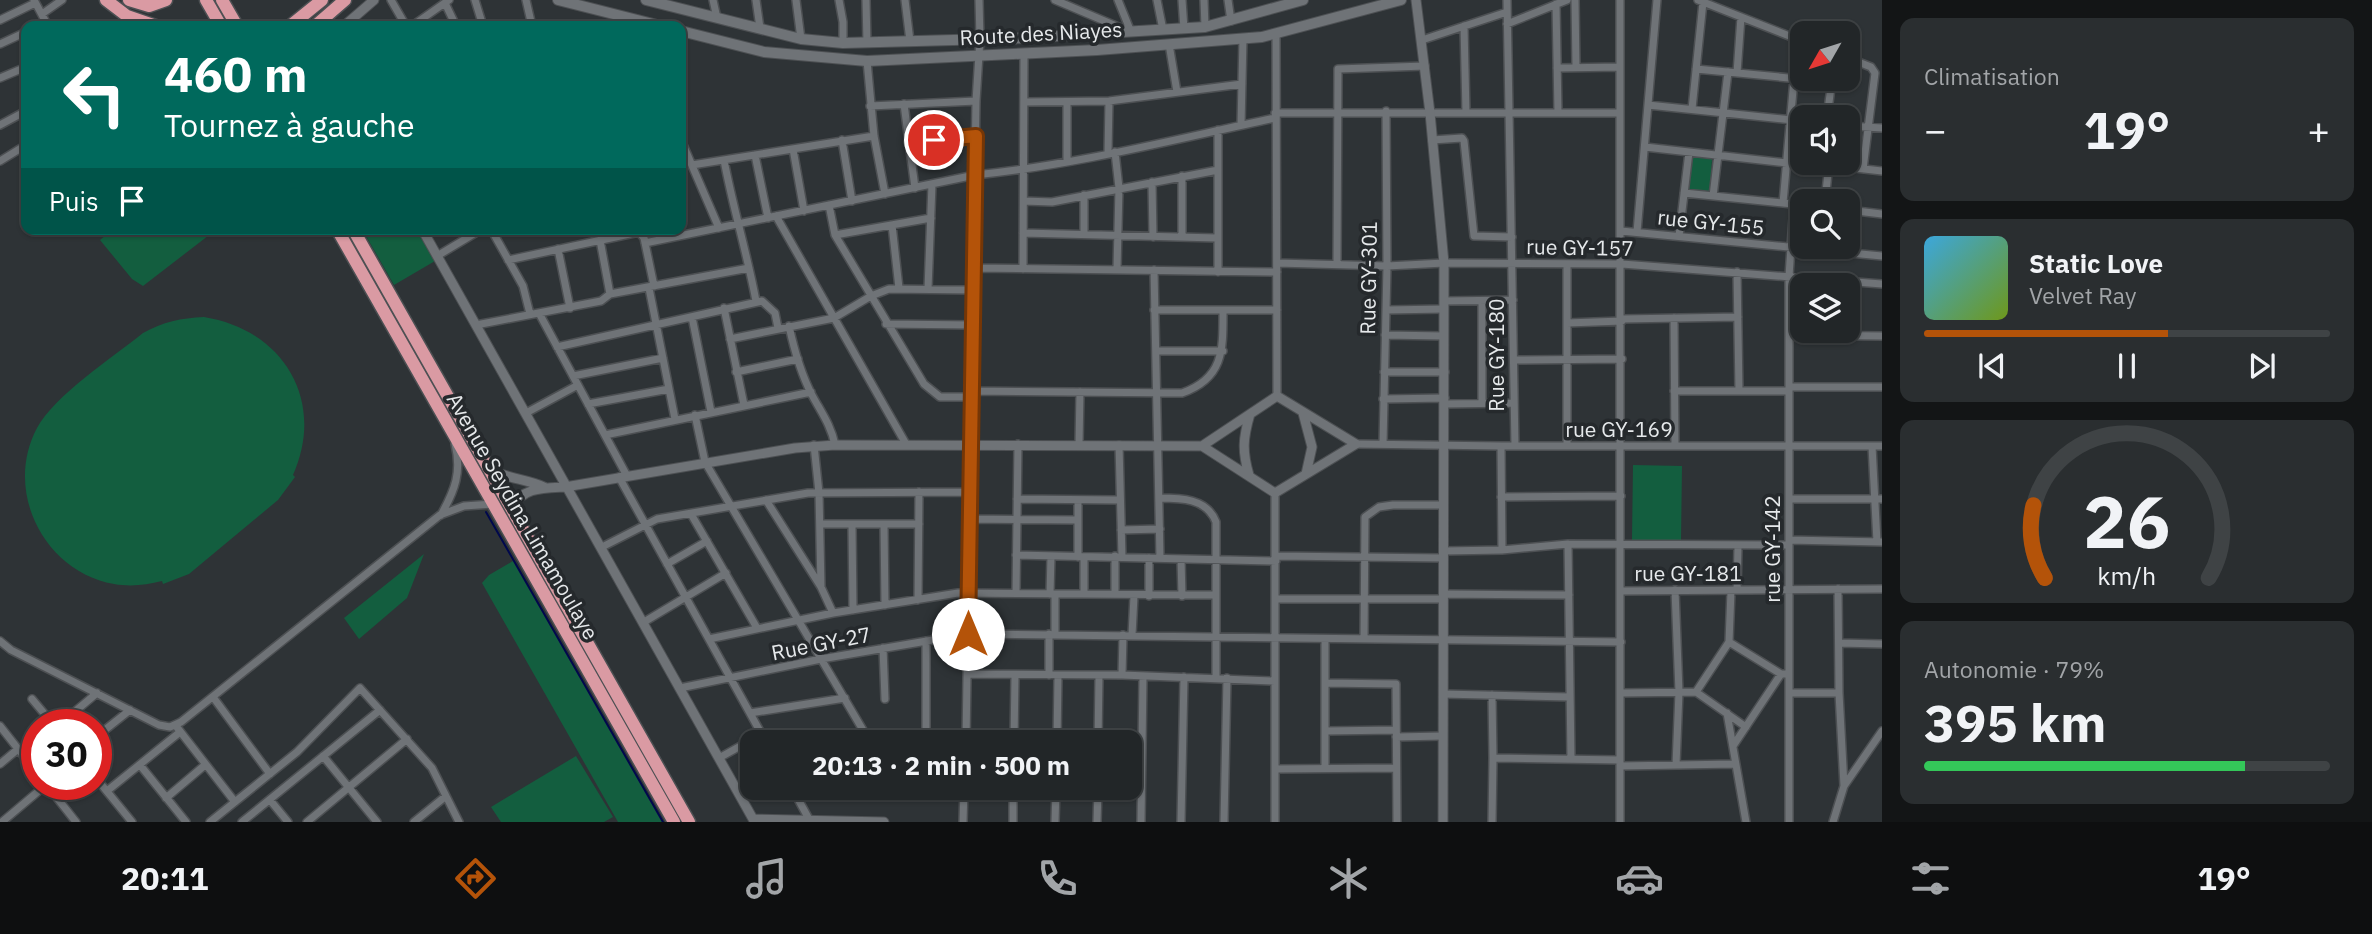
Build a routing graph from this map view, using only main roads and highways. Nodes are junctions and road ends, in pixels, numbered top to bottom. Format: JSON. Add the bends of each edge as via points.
{"nodes":[{"id":1,"x":106,"y":0,"type":"edge"},
{"id":2,"x":129,"y":0,"type":"edge"},
{"id":3,"x":166,"y":0,"type":"edge"},
{"id":4,"x":206,"y":0,"type":"edge"},
{"id":5,"x":322,"y":0,"type":"edge"},
{"id":6,"x":345,"y":0,"type":"edge"},
{"id":7,"x":558,"y":0,"type":"edge"},
{"id":8,"x":646,"y":0,"type":"edge"},
{"id":9,"x":1304,"y":0,"type":"edge"},
{"id":10,"x":1401,"y":0,"type":"edge"},
{"id":11,"x":1270,"y":4,"type":"edge"},
{"id":12,"x":225,"y":5,"type":"edge"},
{"id":13,"x":142,"y":21,"type":"edge"},
{"id":14,"x":218,"y":21,"type":"edge"},
{"id":15,"x":234,"y":21,"type":"edge"},
{"id":16,"x":241,"y":21,"type":"edge"},
{"id":17,"x":296,"y":21,"type":"edge"},
{"id":18,"x":321,"y":21,"type":"edge"},
{"id":19,"x":639,"y":21,"type":"edge"},
{"id":20,"x":686,"y":32,"type":"edge"},
{"id":21,"x":340,"y":235,"type":"edge"},
{"id":22,"x":356,"y":235,"type":"edge"},
{"id":23,"x":674,"y":822,"type":"edge"},
{"id":24,"x":689,"y":822,"type":"edge"}],
"edges":[{"from":1,"to":13,"type":"highway"},
{"from":2,"to":3,"type":"highway","via":[[149,6]]},
{"from":4,"to":14,"type":"highway"},
{"from":5,"to":17,"type":"highway"},
{"from":6,"to":18,"type":"highway"},
{"from":7,"to":19,"type":"main road"},
{"from":8,"to":11,"type":"main road","name":"Route des Niayes","via":[[801,39],[844,43],[1184,29],[1231,21]]},
{"from":9,"to":11,"type":"main road","name":"Route des Niayes"},
{"from":10,"to":20,"type":"main road","name":"Route des Niayes","via":[[1276,35],[1024,54],[867,61],[764,52]]},
{"from":12,"to":15,"type":"highway"},
{"from":12,"to":16,"type":"highway"},
{"from":21,"to":23,"type":"highway","name":"Avenue Seydina Limamoulaye"},
{"from":22,"to":24,"type":"highway","name":"Avenue Seydina Limamoulaye"}]}
